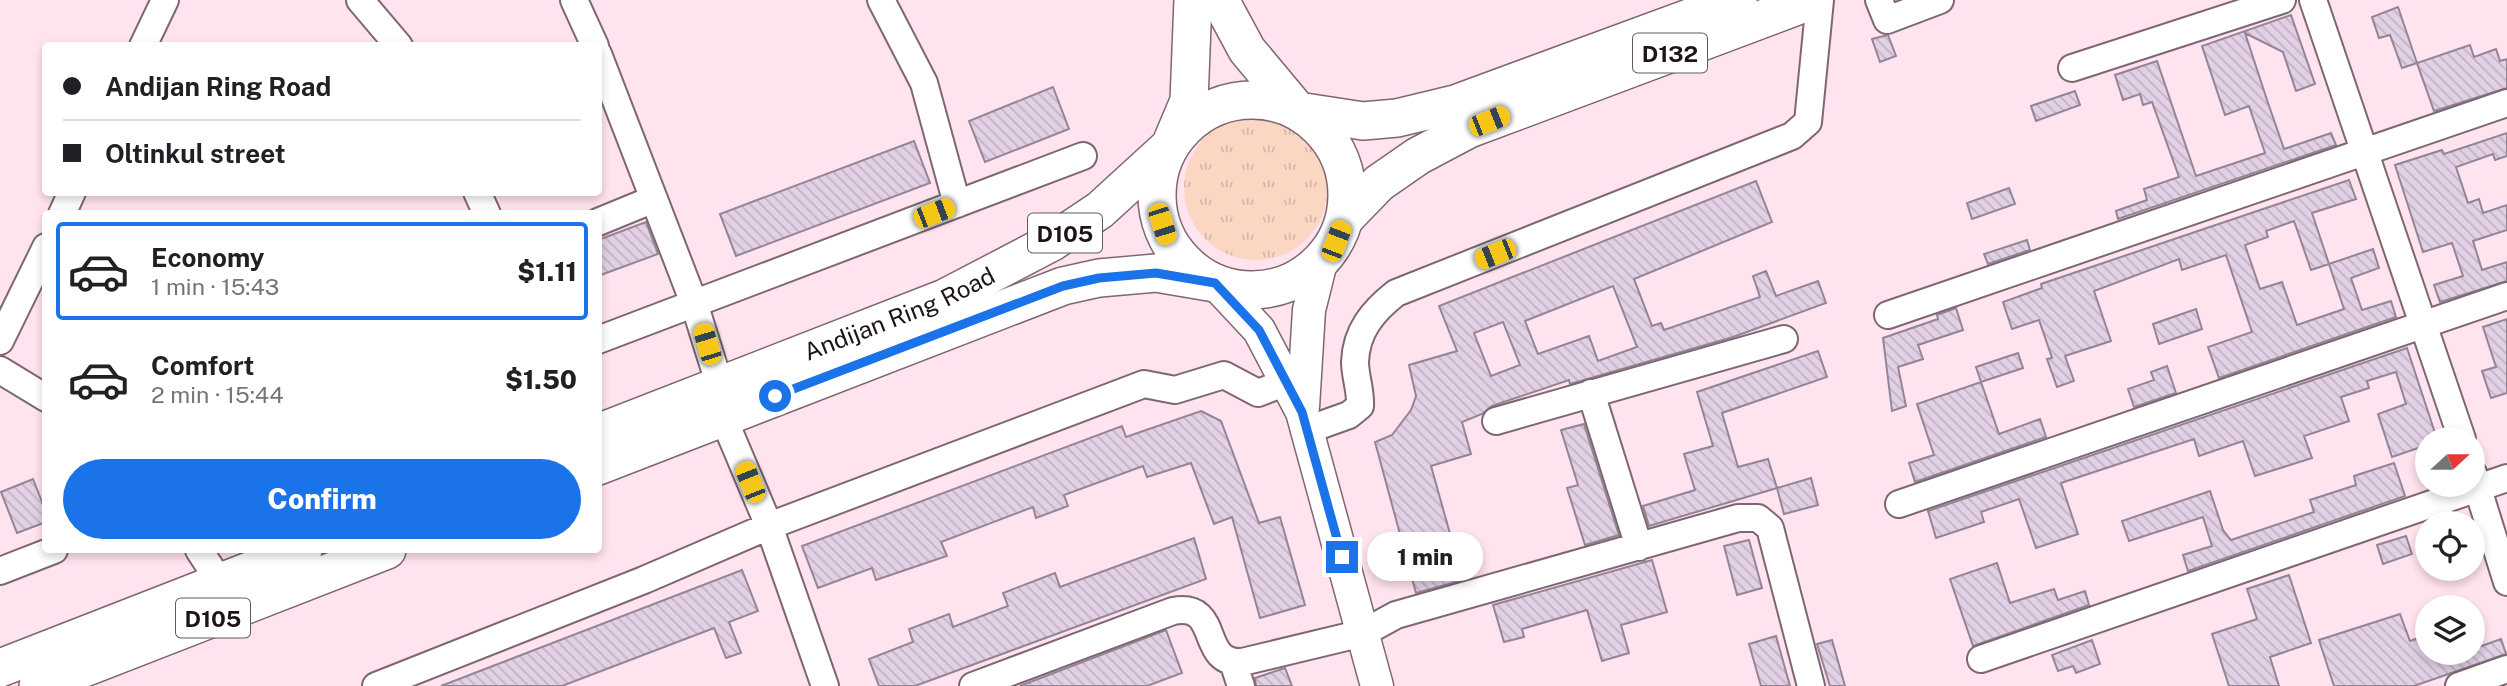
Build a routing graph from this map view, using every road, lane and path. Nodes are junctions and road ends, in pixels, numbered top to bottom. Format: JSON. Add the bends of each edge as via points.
{"nodes":[{"id":1,"x":165,"y":0,"type":"edge"},
{"id":2,"x":360,"y":0,"type":"edge"},
{"id":3,"x":574,"y":0,"type":"edge"},
{"id":4,"x":881,"y":0,"type":"edge"},
{"id":5,"x":1193,"y":0,"type":"edge"},
{"id":6,"x":1220,"y":0,"type":"edge"},
{"id":7,"x":1738,"y":0,"type":"edge"},
{"id":8,"x":1813,"y":0,"type":"edge"},
{"id":9,"x":1820,"y":0,"type":"edge"},
{"id":10,"x":1879,"y":0,"type":"edge"},
{"id":11,"x":1940,"y":0,"type":"edge"},
{"id":12,"x":2282,"y":0,"type":"edge"},
{"id":13,"x":2313,"y":0,"type":"edge"},
{"id":14,"x":145,"y":42,"type":"edge"},
{"id":15,"x":396,"y":42,"type":"edge"},
{"id":16,"x":593,"y":42,"type":"edge"},
{"id":17,"x":602,"y":64,"type":"edge"},
{"id":18,"x":2072,"y":68,"type":"dead end"},
{"id":19,"x":2507,"y":103,"type":"edge"},
{"id":20,"x":1298,"y":111,"type":"junction"},
{"id":21,"x":1170,"y":146,"type":"junction"},
{"id":22,"x":2364,"y":150,"type":"junction"},
{"id":23,"x":1083,"y":156,"type":"dead end"},
{"id":24,"x":654,"y":199,"type":"junction"},
{"id":25,"x":957,"y":204,"type":"junction"},
{"id":26,"x":1345,"y":218,"type":"junction"},
{"id":27,"x":602,"y":220,"type":"edge"},
{"id":28,"x":42,"y":255,"type":"edge"},
{"id":29,"x":1321,"y":262,"type":"junction"},
{"id":30,"x":1215,"y":283,"type":"junction"},
{"id":31,"x":2507,"y":296,"type":"edge"},
{"id":32,"x":694,"y":303,"type":"junction"},
{"id":33,"x":1888,"y":315,"type":"dead end"},
{"id":34,"x":2423,"y":325,"type":"junction"},
{"id":35,"x":602,"y":338,"type":"edge"},
{"id":36,"x":1784,"y":339,"type":"dead end"},
{"id":37,"x":0,"y":341,"type":"edge"},
{"id":38,"x":0,"y":370,"type":"edge"},
{"id":39,"x":1296,"y":378,"type":"junction"},
{"id":40,"x":1591,"y":394,"type":"junction"},
{"id":41,"x":42,"y":396,"type":"edge"},
{"id":42,"x":721,"y":401,"type":"junction"},
{"id":43,"x":1305,"y":421,"type":"junction"},
{"id":44,"x":1496,"y":421,"type":"dead end"},
{"id":45,"x":2458,"y":427,"type":"edge"},
{"id":46,"x":602,"y":432,"type":"edge"},
{"id":47,"x":602,"y":464,"type":"edge"},
{"id":48,"x":2507,"y":478,"type":"edge"},
{"id":49,"x":2485,"y":479,"type":"edge"},
{"id":50,"x":2428,"y":497,"type":"edge"},
{"id":51,"x":2480,"y":497,"type":"edge"},
{"id":52,"x":1899,"y":504,"type":"dead end"},
{"id":53,"x":769,"y":526,"type":"junction"},
{"id":54,"x":1639,"y":547,"type":"junction"},
{"id":55,"x":46,"y":553,"type":"edge"},
{"id":56,"x":202,"y":553,"type":"edge"},
{"id":57,"x":295,"y":553,"type":"edge"},
{"id":58,"x":379,"y":553,"type":"edge"},
{"id":59,"x":0,"y":571,"type":"edge"},
{"id":60,"x":220,"y":582,"type":"junction"},
{"id":61,"x":2507,"y":582,"type":"edge"},
{"id":62,"x":1363,"y":633,"type":"junction"},
{"id":63,"x":1980,"y":659,"type":"dead end"},
{"id":64,"x":0,"y":668,"type":"edge"},
{"id":65,"x":2507,"y":669,"type":"edge"},
{"id":66,"x":1237,"y":674,"type":"edge"},
{"id":67,"x":38,"y":686,"type":"edge"},
{"id":68,"x":376,"y":686,"type":"edge"},
{"id":69,"x":825,"y":686,"type":"edge"},
{"id":70,"x":973,"y":686,"type":"edge"},
{"id":71,"x":1377,"y":686,"type":"edge"},
{"id":72,"x":1811,"y":686,"type":"edge"},
{"id":73,"x":2459,"y":686,"type":"edge"}],
"edges":[{"from":1,"to":14,"type":"street"},
{"from":2,"to":15,"type":"street"},
{"from":3,"to":16,"type":"street"},
{"from":4,"to":25,"type":"street","via":[[924,83]]},
{"from":5,"to":21,"type":"highway","number":"D105","via":[[1189,101]]},
{"from":6,"to":20,"type":"highway","number":"D105","via":[[1248,50]]},
{"from":7,"to":20,"type":"highway","number":"D132","via":[[1443,107],[1363,121]]},
{"from":8,"to":26,"type":"highway","number":"D132","via":[[1469,129],[1379,183]]},
{"from":9,"to":43,"type":"street","via":[[1808,122],[1792,136],[1396,293],[1376,309],[1361,331],[1355,362],[1360,406],[1349,415]]},
{"from":10,"to":11,"type":"street","via":[[1887,20]]},
{"from":12,"to":18,"type":"street"},
{"from":13,"to":22,"type":"street"},
{"from":17,"to":24,"type":"street"},
{"from":19,"to":22,"type":"street"},
{"from":20,"to":21,"type":"highway","number":"D105","via":[[1270,101],[1213,107],[1188,123]]},
{"from":20,"to":26,"type":"highway","number":"D105","via":[[1322,130],[1339,156],[1347,187]]},
{"from":21,"to":30,"type":"highway","number":"D105","via":[[1158,176],[1157,209],[1167,240],[1188,265]]},
{"from":21,"to":42,"type":"highway","name":"Andijan Ring Road","number":"D105","via":[[1100,210],[1052,242],[945,298]]},
{"from":22,"to":33,"type":"street"},
{"from":22,"to":34,"type":"street"},
{"from":23,"to":25,"type":"street"},
{"from":24,"to":27,"type":"street"},
{"from":24,"to":32,"type":"street"},
{"from":25,"to":32,"type":"street"},
{"from":26,"to":29,"type":"highway","number":"D105"},
{"from":28,"to":37,"type":"street"},
{"from":29,"to":30,"type":"highway","number":"D105","via":[[1298,279],[1271,289],[1242,290]]},
{"from":29,"to":39,"type":"main road"},
{"from":30,"to":39,"type":"main road"},
{"from":30,"to":42,"type":"highway","name":"Andijan Ring Road","number":"D105","via":[[1156,273],[1063,286]]},
{"from":31,"to":34,"type":"street"},
{"from":32,"to":35,"type":"street"},
{"from":32,"to":42,"type":"street"},
{"from":34,"to":45,"type":"street"},
{"from":34,"to":52,"type":"street"},
{"from":36,"to":40,"type":"street"},
{"from":38,"to":41,"type":"street"},
{"from":39,"to":43,"type":"main road"},
{"from":39,"to":53,"type":"street","via":[[1258,393],[1224,375],[1175,390],[1144,384]]},
{"from":40,"to":44,"type":"street"},
{"from":40,"to":54,"type":"street"},
{"from":42,"to":46,"type":"highway","name":"Andijan Ring Road","number":"D105"},
{"from":42,"to":47,"type":"highway","name":"Andijan Ring Road","number":"D105"},
{"from":42,"to":53,"type":"street"},
{"from":43,"to":62,"type":"main road"},
{"from":48,"to":49,"type":"street"},
{"from":50,"to":63,"type":"street"},
{"from":51,"to":61,"type":"street"},
{"from":53,"to":68,"type":"street"},
{"from":53,"to":69,"type":"street"},
{"from":54,"to":62,"type":"street","via":[[1396,615]]},
{"from":54,"to":72,"type":"street","via":[[1738,518],[1758,518],[1770,528]]},
{"from":55,"to":59,"type":"street"},
{"from":56,"to":60,"type":"street"},
{"from":57,"to":60,"type":"highway","number":"D105"},
{"from":58,"to":67,"type":"highway","number":"D105"},
{"from":60,"to":64,"type":"highway","number":"D105"},
{"from":62,"to":66,"type":"street"},
{"from":62,"to":71,"type":"main road"},
{"from":65,"to":73,"type":"street"},
{"from":66,"to":70,"type":"street","via":[[1216,651],[1199,614],[1187,608]]}]}
